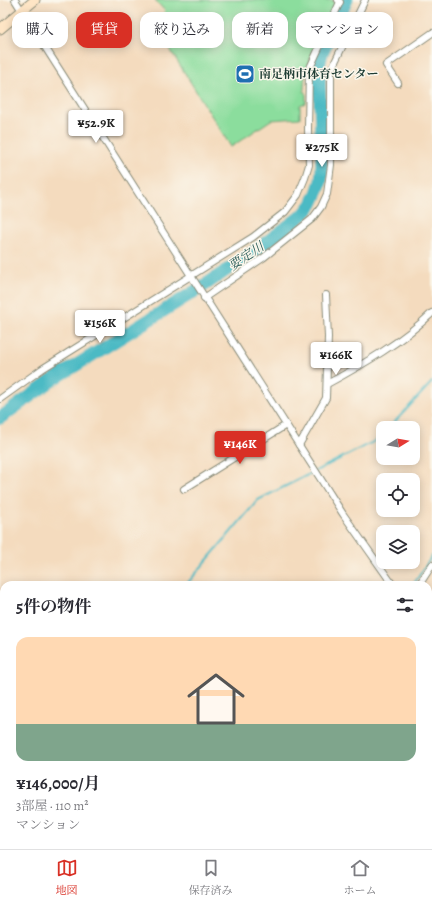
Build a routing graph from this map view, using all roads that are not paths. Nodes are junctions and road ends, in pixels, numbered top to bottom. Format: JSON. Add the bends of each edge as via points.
{"nodes":[{"id":1,"x":15,"y":0,"type":"edge"},
{"id":2,"x":35,"y":0,"type":"edge"},
{"id":3,"x":338,"y":0,"type":"edge"},
{"id":4,"x":365,"y":0,"type":"edge"},
{"id":5,"x":22,"y":11,"type":"junction"},
{"id":6,"x":0,"y":29,"type":"edge"},
{"id":7,"x":432,"y":33,"type":"edge"},
{"id":8,"x":398,"y":83,"type":"dead end"},
{"id":9,"x":192,"y":279,"type":"junction"},
{"id":10,"x":326,"y":295,"type":"dead end"},
{"id":11,"x":203,"y":296,"type":"junction"},
{"id":12,"x":432,"y":313,"type":"edge"},
{"id":13,"x":327,"y":384,"type":"junction"},
{"id":14,"x":0,"y":399,"type":"edge"},
{"id":15,"x":286,"y":425,"type":"junction"},
{"id":16,"x":299,"y":445,"type":"junction"},
{"id":17,"x":184,"y":489,"type":"dead end"},
{"id":18,"x":432,"y":565,"type":"edge"},
{"id":19,"x":390,"y":581,"type":"edge"},
{"id":20,"x":422,"y":581,"type":"edge"}],
"edges":[{"from":1,"to":5,"type":"street"},
{"from":2,"to":5,"type":"street"},
{"from":3,"to":9,"type":"street","via":[[340,2],[309,70],[309,165],[298,195],[285,212]]},
{"from":4,"to":11,"type":"street","via":[[332,68],[332,165],[327,194],[321,207],[312,218],[263,258]]},
{"from":5,"to":6,"type":"street"},
{"from":5,"to":9,"type":"street"},
{"from":7,"to":8,"type":"street","via":[[386,65]]},
{"from":9,"to":11,"type":"street"},
{"from":9,"to":14,"type":"street","via":[[42,369]]},
{"from":10,"to":13,"type":"street"},
{"from":11,"to":15,"type":"street"},
{"from":12,"to":13,"type":"street","via":[[370,360]]},
{"from":13,"to":16,"type":"street","via":[[326,398]]},
{"from":15,"to":16,"type":"street"},
{"from":15,"to":17,"type":"street"},
{"from":16,"to":19,"type":"street"},
{"from":18,"to":20,"type":"street"}]}
